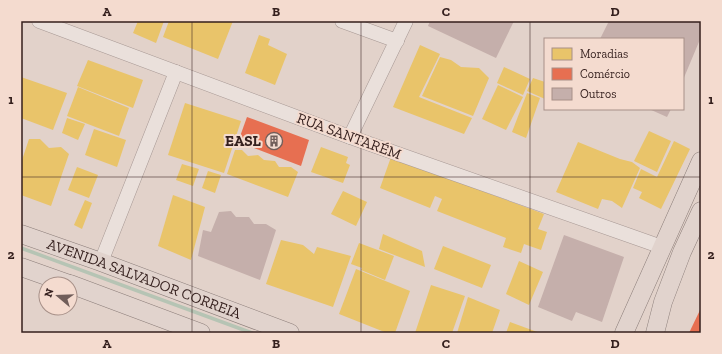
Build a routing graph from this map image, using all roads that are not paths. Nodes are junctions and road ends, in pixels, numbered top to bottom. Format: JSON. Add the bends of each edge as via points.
{"nodes":[{"id":1,"x":38,"y":21,"type":"edge"},
{"id":2,"x":342,"y":21,"type":"edge"},
{"id":3,"x":406,"y":21,"type":"edge"},
{"id":4,"x":397,"y":41,"type":"junction"},
{"id":5,"x":176,"y":72,"type":"junction"},
{"id":6,"x":350,"y":137,"type":"junction"},
{"id":7,"x":701,"y":161,"type":"edge"},
{"id":8,"x":701,"y":212,"type":"edge"},
{"id":9,"x":21,"y":234,"type":"edge"},
{"id":10,"x":662,"y":247,"type":"junction"},
{"id":11,"x":101,"y":262,"type":"junction"},
{"id":12,"x":21,"y":267,"type":"edge"},
{"id":13,"x":46,"y":276,"type":"edge"},
{"id":14,"x":78,"y":287,"type":"edge"},
{"id":15,"x":201,"y":333,"type":"edge"},
{"id":16,"x":290,"y":333,"type":"edge"},
{"id":17,"x":624,"y":333,"type":"edge"},
{"id":18,"x":655,"y":333,"type":"edge"}],
"edges":[{"from":1,"to":5,"type":"street","name":"RUA SANTARÉM"},
{"from":2,"to":4,"type":"street"},
{"from":3,"to":4,"type":"street"},
{"from":4,"to":6,"type":"street"},
{"from":5,"to":6,"type":"street","name":"RUA SANTARÉM"},
{"from":5,"to":11,"type":"street"},
{"from":6,"to":10,"type":"street","name":"RUA SANTARÉM"},
{"from":7,"to":10,"type":"main road"},
{"from":8,"to":18,"type":"main road","via":[[682,252],[663,302]]},
{"from":9,"to":11,"type":"main road","name":"AVENIDA SALVADOR CORREIA"},
{"from":10,"to":17,"type":"main road"},
{"from":11,"to":16,"type":"main road","name":"AVENIDA SALVADOR CORREIA"},
{"from":12,"to":13,"type":"main road","name":"AVENIDA SALVADOR CORREIA"},
{"from":14,"to":15,"type":"main road","name":"AVENIDA SALVADOR CORREIA"}]}
